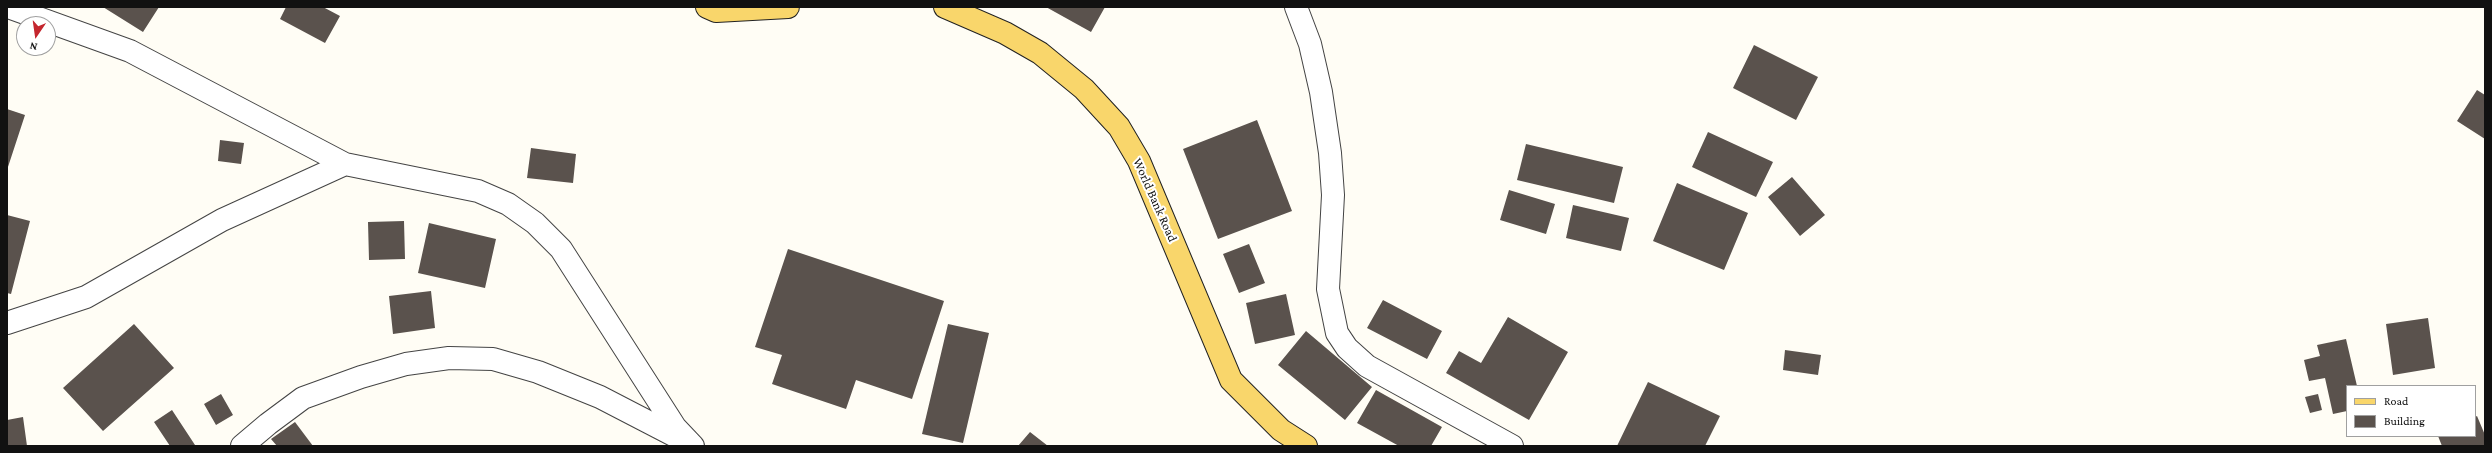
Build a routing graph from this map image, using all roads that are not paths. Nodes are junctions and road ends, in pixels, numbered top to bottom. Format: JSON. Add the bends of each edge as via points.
{"nodes":[{"id":1,"x":8,"y":7,"type":"edge"},
{"id":2,"x":707,"y":7,"type":"edge"},
{"id":3,"x":788,"y":7,"type":"edge"},
{"id":4,"x":945,"y":7,"type":"edge"},
{"id":5,"x":1296,"y":7,"type":"edge"},
{"id":6,"x":345,"y":164,"type":"junction"},
{"id":7,"x":7,"y":323,"type":"edge"},
{"id":8,"x":690,"y":444,"type":"edge"},
{"id":9,"x":242,"y":446,"type":"edge"},
{"id":10,"x":1306,"y":446,"type":"edge"},
{"id":11,"x":1512,"y":446,"type":"edge"}],
"edges":[{"from":1,"to":6,"type":"street","via":[[130,51]]},
{"from":2,"to":3,"type":"main road","via":[[716,11]]},
{"from":4,"to":10,"type":"main road","name":"World Bank Road","via":[[1005,33],[1040,53],[1084,89],[1119,127],[1139,161],[1231,380],[1281,430]]},
{"from":5,"to":11,"type":"street","via":[[1312,51],[1330,153],[1332,195],[1328,289],[1337,333],[1347,348],[1367,366]]},
{"from":6,"to":7,"type":"street","via":[[222,220],[86,297]]},
{"from":6,"to":8,"type":"street","via":[[478,191],[508,204],[535,223],[561,249],[675,426]]},
{"from":8,"to":9,"type":"street","via":[[600,397],[538,372],[493,359],[449,358],[406,364],[303,398]]}]}
